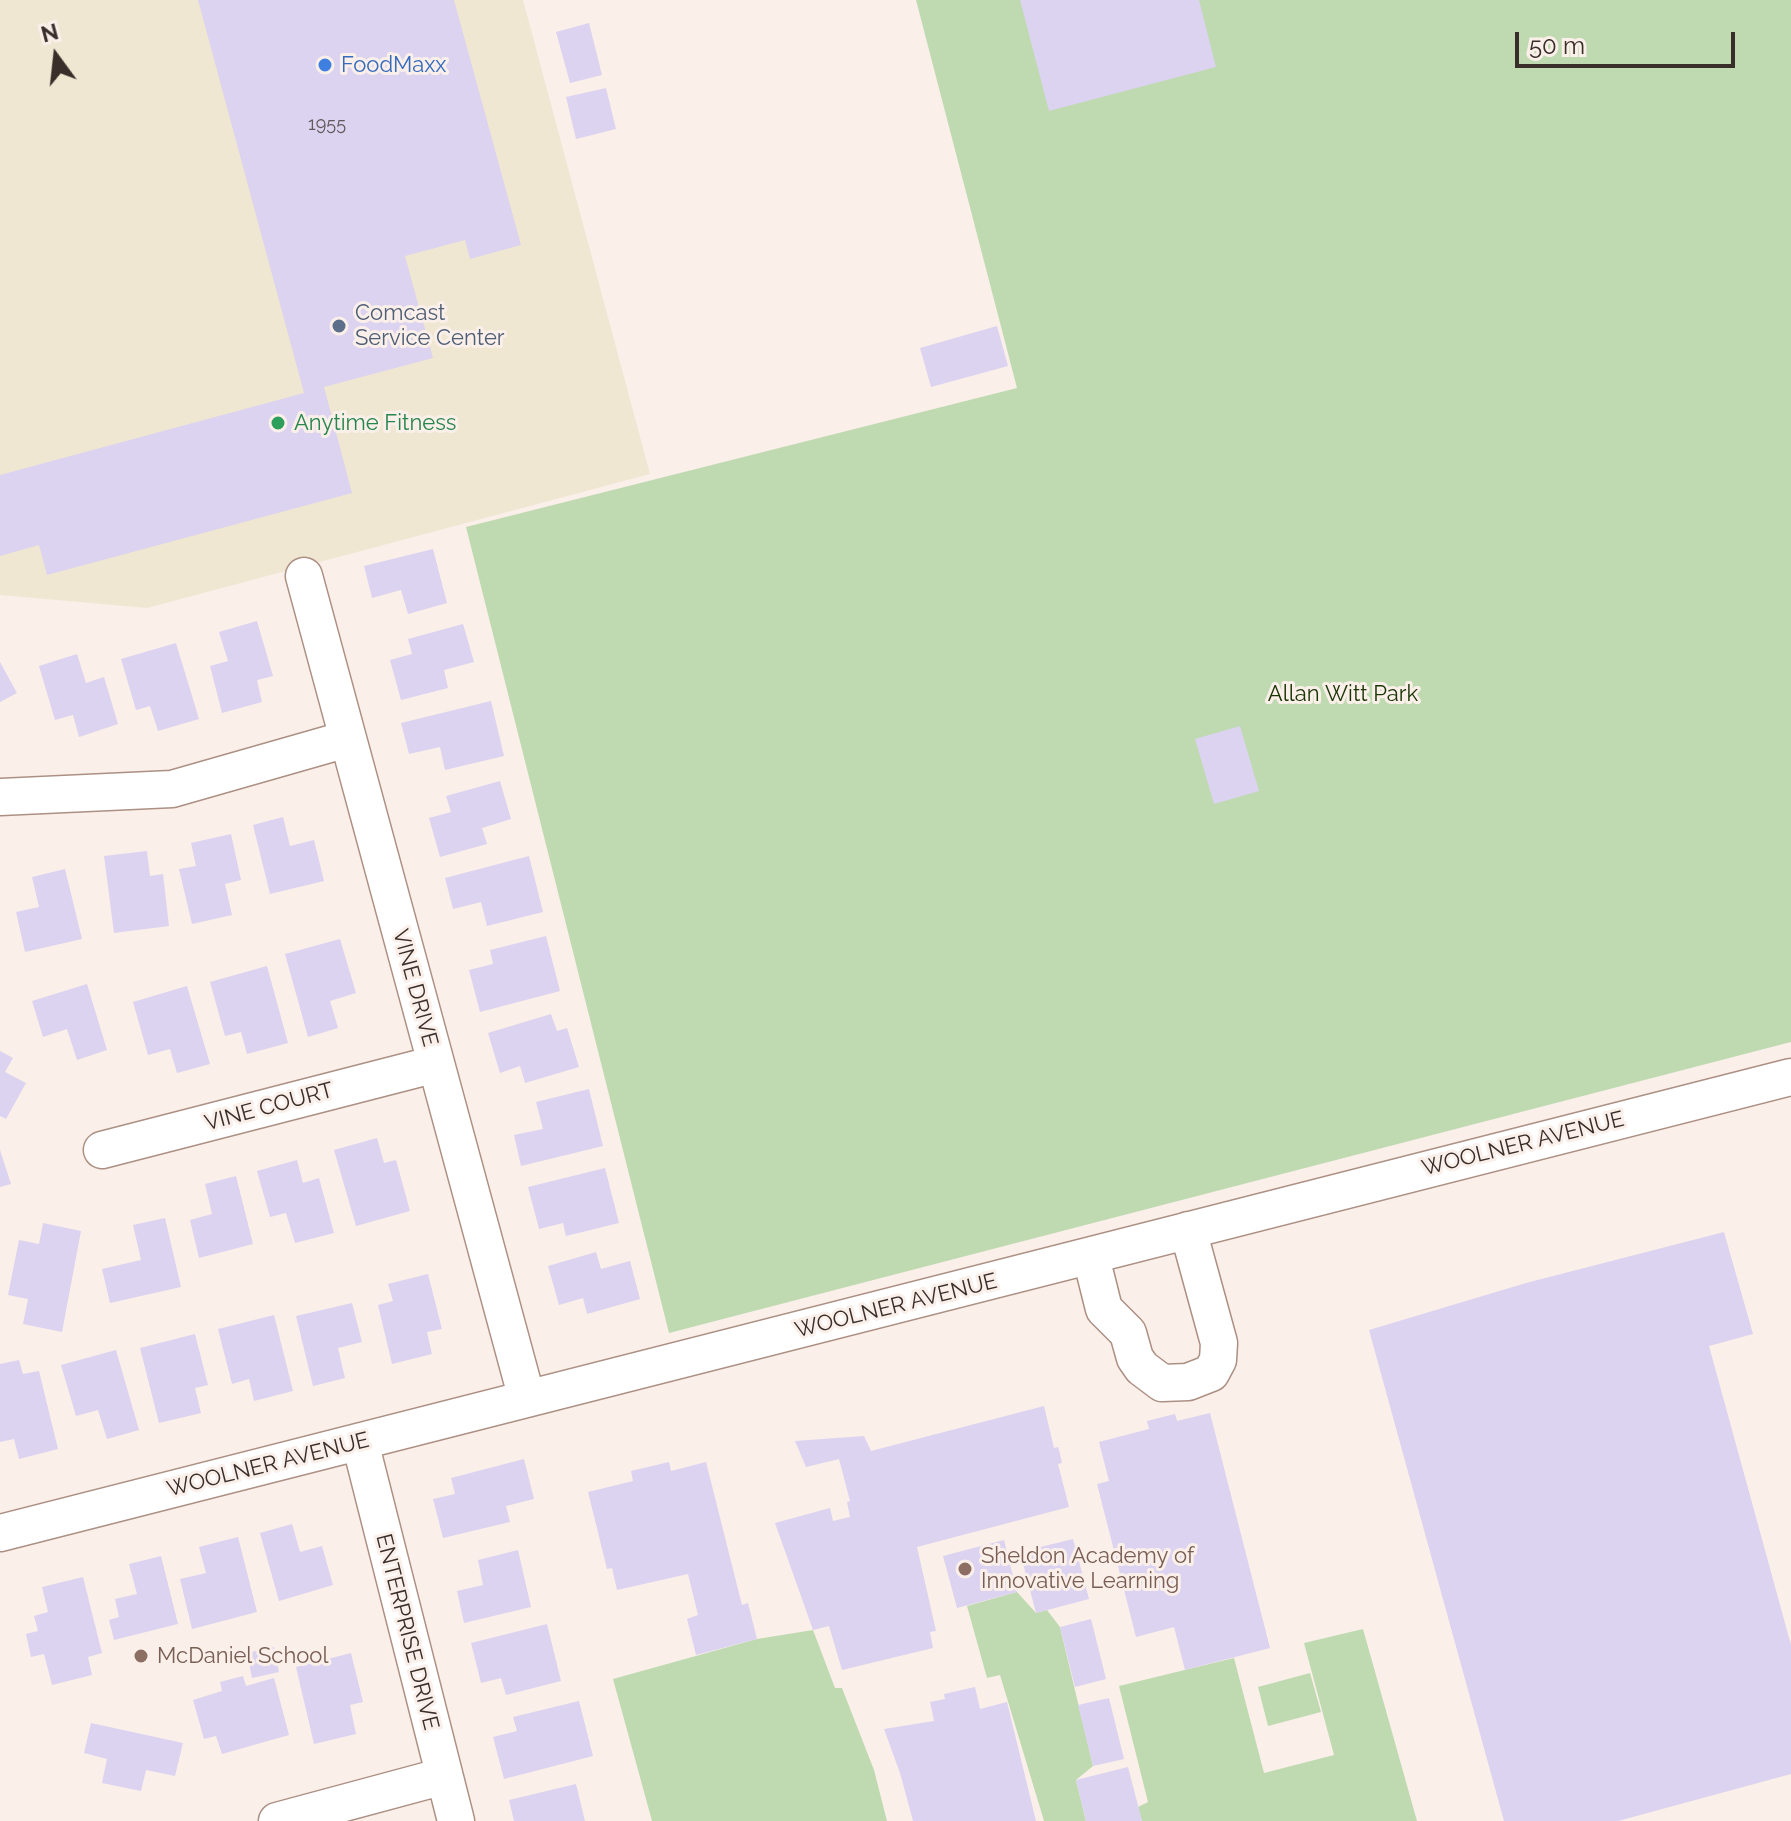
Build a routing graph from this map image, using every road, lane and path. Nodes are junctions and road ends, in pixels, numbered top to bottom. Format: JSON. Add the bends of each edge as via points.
{"nodes":[{"id":1,"x":304,"y":576,"type":"dead end"},
{"id":2,"x":347,"y":739,"type":"junction"},
{"id":3,"x":0,"y":797,"type":"edge"},
{"id":4,"x":436,"y":1064,"type":"junction"},
{"id":5,"x":1791,"y":1077,"type":"edge"},
{"id":6,"x":102,"y":1150,"type":"dead end"},
{"id":7,"x":1188,"y":1230,"type":"junction"},
{"id":8,"x":1091,"y":1257,"type":"junction"},
{"id":9,"x":527,"y":1399,"type":"junction"},
{"id":10,"x":360,"y":1442,"type":"junction"},
{"id":11,"x":0,"y":1533,"type":"edge"},
{"id":12,"x":444,"y":1776,"type":"junction"},
{"id":13,"x":277,"y":1821,"type":"edge"},
{"id":14,"x":456,"y":1821,"type":"edge"}],
"edges":[{"from":1,"to":2,"type":"street","name":"VINE DRIVE"},
{"from":2,"to":3,"type":"street","via":[[172,789]]},
{"from":2,"to":4,"type":"street","name":"VINE DRIVE"},
{"from":4,"to":6,"type":"street","name":"VINE COURT"},
{"from":4,"to":9,"type":"street","name":"VINE DRIVE"},
{"from":5,"to":7,"type":"street","name":"WOOLNER AVENUE"},
{"from":7,"to":8,"type":"street","name":"WOOLNER AVENUE"},
{"from":7,"to":8,"type":"street","via":[[1219,1343],[1211,1373],[1188,1382],[1162,1383],[1142,1368],[1128,1333],[1104,1309]]},
{"from":8,"to":9,"type":"street","name":"WOOLNER AVENUE"},
{"from":9,"to":10,"type":"street","name":"WOOLNER AVENUE"},
{"from":10,"to":11,"type":"street","name":"WOOLNER AVENUE"},
{"from":10,"to":12,"type":"street","name":"ENTERPRISE DRIVE"},
{"from":12,"to":13,"type":"street"},
{"from":12,"to":14,"type":"street","name":"ENTERPRISE DRIVE"}]}
